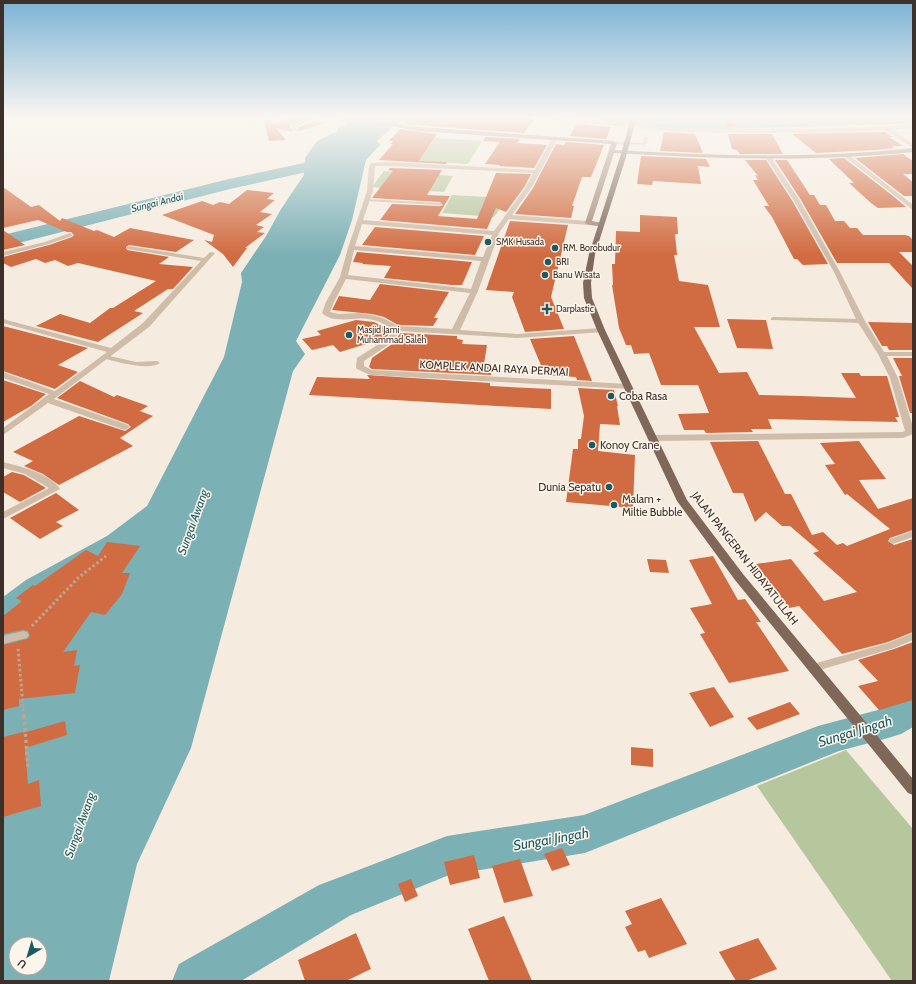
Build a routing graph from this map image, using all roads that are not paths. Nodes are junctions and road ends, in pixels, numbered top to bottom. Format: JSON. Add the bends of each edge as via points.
{"nodes":[{"id":1,"x":542,"y":163,"type":"edge"},
{"id":2,"x":608,"y":163,"type":"edge"},
{"id":3,"x":621,"y":163,"type":"edge"},
{"id":4,"x":772,"y":163,"type":"edge"},
{"id":5,"x":856,"y":163,"type":"edge"},
{"id":6,"x":537,"y":172,"type":"junction"},
{"id":7,"x":367,"y":200,"type":"junction"},
{"id":8,"x":440,"y":204,"type":"dead end"},
{"id":9,"x":913,"y":208,"type":"edge"},
{"id":10,"x":507,"y":217,"type":"junction"},
{"id":11,"x":361,"y":222,"type":"junction"},
{"id":12,"x":588,"y":223,"type":"junction"},
{"id":13,"x":601,"y":224,"type":"junction"},
{"id":14,"x":496,"y":233,"type":"junction"},
{"id":15,"x":70,"y":236,"type":"dead end"},
{"id":16,"x":129,"y":248,"type":"dead end"},
{"id":17,"x":351,"y":248,"type":"junction"},
{"id":18,"x":212,"y":253,"type":"dead end"},
{"id":19,"x":3,"y":254,"type":"edge"},
{"id":20,"x":485,"y":259,"type":"junction"},
{"id":21,"x":205,"y":260,"type":"junction"},
{"id":22,"x":344,"y":277,"type":"junction"},
{"id":23,"x":474,"y":291,"type":"junction"},
{"id":24,"x":773,"y":319,"type":"dead end"},
{"id":25,"x":3,"y":321,"type":"edge"},
{"id":26,"x":861,"y":321,"type":"junction"},
{"id":27,"x":396,"y":328,"type":"junction"},
{"id":28,"x":601,"y":330,"type":"junction"},
{"id":29,"x":455,"y":332,"type":"junction"},
{"id":30,"x":112,"y":351,"type":"junction"},
{"id":31,"x":882,"y":354,"type":"junction"},
{"id":32,"x":913,"y":354,"type":"edge"},
{"id":33,"x":105,"y":357,"type":"junction"},
{"id":34,"x":157,"y":363,"type":"dead end"},
{"id":35,"x":3,"y":375,"type":"edge"},
{"id":36,"x":628,"y":387,"type":"junction"},
{"id":37,"x":56,"y":394,"type":"junction"},
{"id":38,"x":47,"y":400,"type":"junction"},
{"id":39,"x":125,"y":427,"type":"dead end"},
{"id":40,"x":3,"y":432,"type":"edge"},
{"id":41,"x":652,"y":438,"type":"junction"},
{"id":42,"x":3,"y":465,"type":"edge"},
{"id":43,"x":3,"y":516,"type":"edge"},
{"id":44,"x":913,"y":534,"type":"edge"},
{"id":45,"x":893,"y":541,"type":"dead end"},
{"id":46,"x":23,"y":635,"type":"road end"},
{"id":47,"x":913,"y":636,"type":"edge"},
{"id":48,"x":3,"y":640,"type":"edge"},
{"id":49,"x":813,"y":668,"type":"junction"},
{"id":50,"x":913,"y":789,"type":"edge"}],
"edges":[{"from":1,"to":6,"type":"street"},
{"from":2,"to":12,"type":"street"},
{"from":3,"to":13,"type":"main road","name":"JALAN PANGERAN HIDAYATULLAH","bridge":true},
{"from":4,"to":26,"type":"street","via":[[837,272]]},
{"from":5,"to":9,"type":"street"},
{"from":6,"to":7,"type":"street","via":[[376,163],[372,167]]},
{"from":6,"to":10,"type":"street"},
{"from":7,"to":8,"type":"lane"},
{"from":7,"to":11,"type":"street"},
{"from":10,"to":12,"type":"street"},
{"from":10,"to":14,"type":"street"},
{"from":11,"to":14,"type":"street"},
{"from":11,"to":17,"type":"street"},
{"from":12,"to":13,"type":"street"},
{"from":13,"to":28,"type":"main road","name":"JALAN PANGERAN HIDAYATULLAH","via":[[587,283],[588,298]]},
{"from":14,"to":20,"type":"street"},
{"from":15,"to":19,"type":"street"},
{"from":16,"to":21,"type":"street"},
{"from":17,"to":20,"type":"street"},
{"from":17,"to":22,"type":"street"},
{"from":18,"to":21,"type":"street"},
{"from":20,"to":23,"type":"street"},
{"from":21,"to":30,"type":"street","via":[[146,325]]},
{"from":22,"to":23,"type":"street"},
{"from":22,"to":27,"type":"street","via":[[326,313],[335,316],[372,317],[385,320]]},
{"from":23,"to":29,"type":"street"},
{"from":24,"to":26,"type":"lane"},
{"from":25,"to":30,"type":"street"},
{"from":26,"to":31,"type":"street"},
{"from":27,"to":29,"type":"street"},
{"from":27,"to":36,"type":"street","name":"KOMPLEK ANDAI RAYA PERMAI","via":[[391,339],[360,360],[360,367],[370,372]]},
{"from":28,"to":29,"type":"street","via":[[517,336]]},
{"from":28,"to":36,"type":"main road","name":"JALAN PANGERAN HIDAYATULLAH"},
{"from":30,"to":33,"type":"street"},
{"from":31,"to":32,"type":"street"},
{"from":31,"to":41,"type":"street","via":[[894,378],[910,432],[908,434]]},
{"from":33,"to":34,"type":"lane","via":[[136,364]]},
{"from":33,"to":37,"type":"street"},
{"from":35,"to":37,"type":"street"},
{"from":36,"to":41,"type":"main road","name":"JALAN PANGERAN HIDAYATULLAH"},
{"from":37,"to":38,"type":"street"},
{"from":38,"to":39,"type":"street"},
{"from":38,"to":40,"type":"street"},
{"from":41,"to":49,"type":"main road","name":"JALAN PANGERAN HIDAYATULLAH","via":[[682,501],[739,577]]},
{"from":42,"to":43,"type":"street","via":[[28,472],[53,485],[55,489]]},
{"from":44,"to":45,"type":"lane"},
{"from":46,"to":48,"type":"street"},
{"from":47,"to":49,"type":"lane","via":[[890,646]]},
{"from":49,"to":50,"type":"main road","name":"JALAN PANGERAN HIDAYATULLAH"}]}
